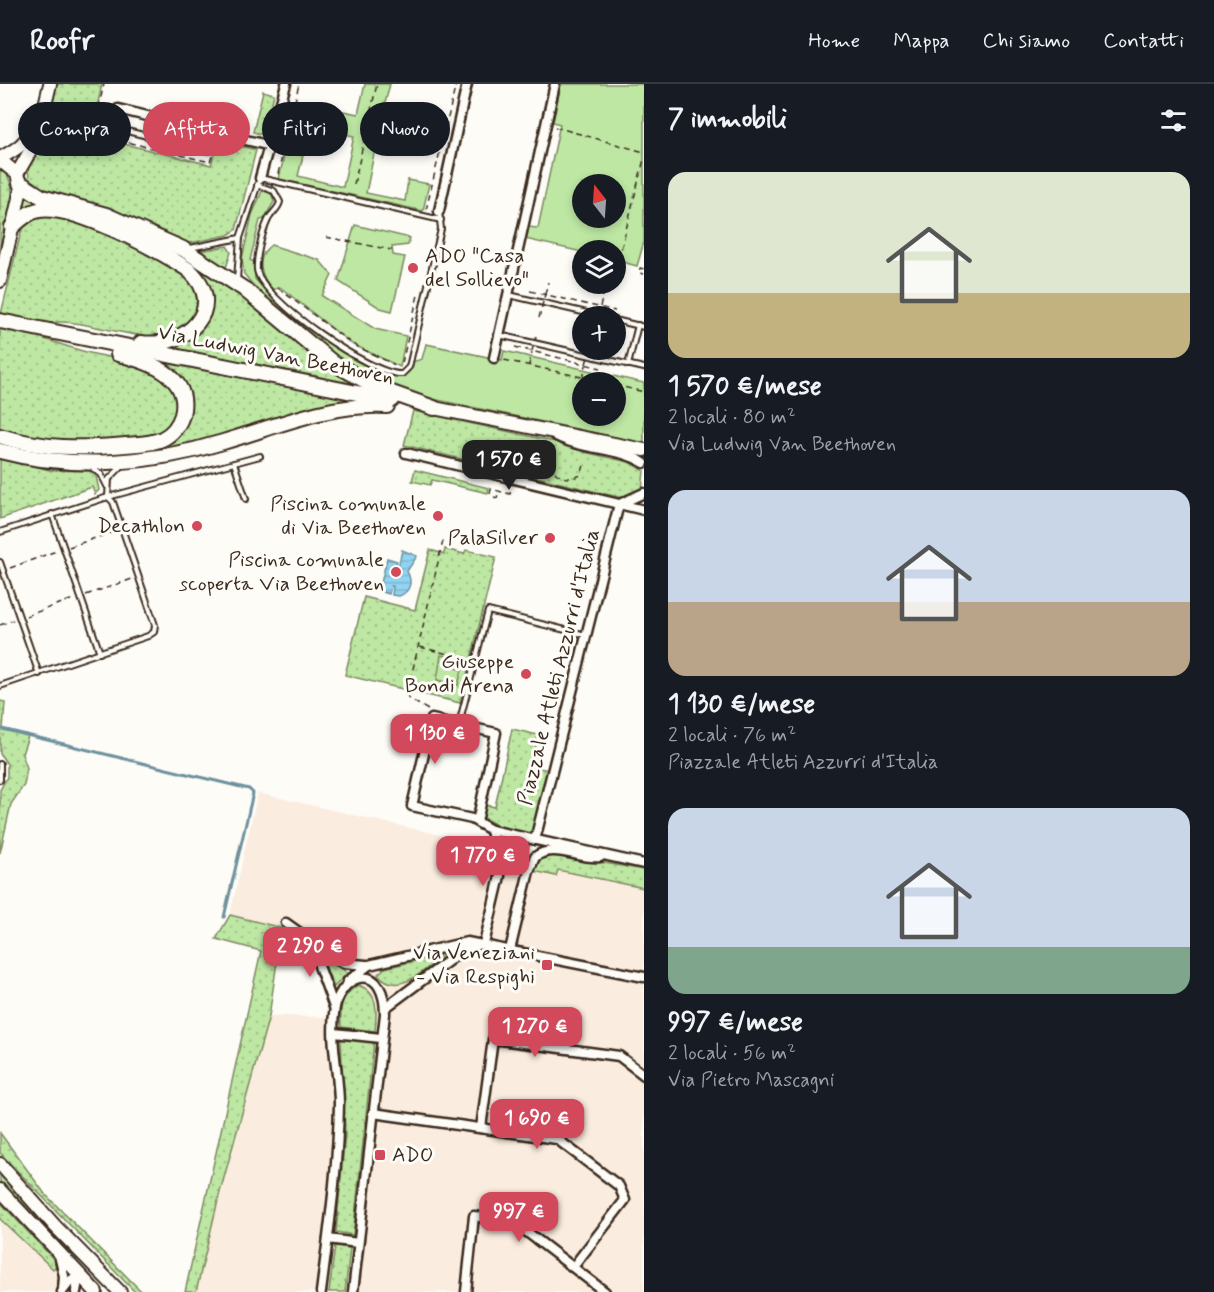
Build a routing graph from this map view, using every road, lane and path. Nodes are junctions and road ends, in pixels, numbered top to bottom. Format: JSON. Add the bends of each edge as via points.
{"nodes":[{"id":1,"x":43,"y":84,"type":"edge"},
{"id":2,"x":50,"y":84,"type":"edge"},
{"id":3,"x":286,"y":84,"type":"edge"},
{"id":4,"x":299,"y":84,"type":"edge"},
{"id":5,"x":377,"y":84,"type":"edge"},
{"id":6,"x":456,"y":84,"type":"edge"},
{"id":7,"x":467,"y":84,"type":"edge"},
{"id":8,"x":555,"y":84,"type":"edge"},
{"id":9,"x":282,"y":102,"type":"edge"},
{"id":10,"x":546,"y":124,"type":"junction"},
{"id":11,"x":644,"y":152,"type":"edge"},
{"id":12,"x":268,"y":156,"type":"edge"},
{"id":13,"x":0,"y":159,"type":"edge"},
{"id":14,"x":644,"y":159,"type":"edge"},
{"id":15,"x":278,"y":176,"type":"dead end"},
{"id":16,"x":19,"y":179,"type":"junction"},
{"id":17,"x":259,"y":181,"type":"junction"},
{"id":18,"x":354,"y":184,"type":"dead end"},
{"id":19,"x":426,"y":210,"type":"dead end"},
{"id":20,"x":440,"y":215,"type":"junction"},
{"id":21,"x":12,"y":227,"type":"junction"},
{"id":22,"x":326,"y":237,"type":"dead end"},
{"id":23,"x":240,"y":238,"type":"junction"},
{"id":24,"x":623,"y":240,"type":"edge"},
{"id":25,"x":183,"y":249,"type":"junction"},
{"id":26,"x":392,"y":250,"type":"dead end"},
{"id":27,"x":644,"y":269,"type":"edge"},
{"id":28,"x":644,"y":274,"type":"edge"},
{"id":29,"x":0,"y":281,"type":"edge"},
{"id":30,"x":548,"y":282,"type":"dead end"},
{"id":31,"x":237,"y":283,"type":"junction"},
{"id":32,"x":420,"y":288,"type":"dead end"},
{"id":33,"x":273,"y":290,"type":"dead end"},
{"id":34,"x":530,"y":291,"type":"dead end"},
{"id":35,"x":545,"y":294,"type":"junction"},
{"id":36,"x":508,"y":295,"type":"junction"},
{"id":37,"x":603,"y":295,"type":"dead end"},
{"id":38,"x":592,"y":306,"type":"edge"},
{"id":39,"x":600,"y":306,"type":"edge"},
{"id":40,"x":572,"y":310,"type":"edge"},
{"id":41,"x":539,"y":318,"type":"dead end"},
{"id":42,"x":0,"y":321,"type":"edge"},
{"id":43,"x":626,"y":322,"type":"edge"},
{"id":44,"x":638,"y":325,"type":"junction"},
{"id":45,"x":644,"y":327,"type":"edge"},
{"id":46,"x":48,"y":331,"type":"junction"},
{"id":47,"x":499,"y":335,"type":"junction"},
{"id":48,"x":536,"y":336,"type":"dead end"},
{"id":49,"x":515,"y":347,"type":"dead end"},
{"id":50,"x":532,"y":351,"type":"junction"},
{"id":51,"x":494,"y":358,"type":"joint"},
{"id":52,"x":587,"y":360,"type":"edge"},
{"id":53,"x":586,"y":364,"type":"junction"},
{"id":54,"x":529,"y":365,"type":"junction"},
{"id":55,"x":628,"y":365,"type":"junction"},
{"id":56,"x":601,"y":368,"type":"dead end"},
{"id":57,"x":644,"y":368,"type":"edge"},
{"id":58,"x":584,"y":372,"type":"edge"},
{"id":59,"x":572,"y":375,"type":"edge"},
{"id":60,"x":626,"y":388,"type":"edge"},
{"id":61,"x":644,"y":392,"type":"edge"},
{"id":62,"x":434,"y":408,"type":"junction"},
{"id":63,"x":545,"y":430,"type":"junction"},
{"id":64,"x":0,"y":435,"type":"edge"},
{"id":65,"x":241,"y":436,"type":"junction"},
{"id":66,"x":644,"y":450,"type":"edge"},
{"id":67,"x":0,"y":451,"type":"edge"},
{"id":68,"x":406,"y":453,"type":"dead end"},
{"id":69,"x":17,"y":455,"type":"junction"},
{"id":70,"x":260,"y":456,"type":"dead end"},
{"id":71,"x":585,"y":462,"type":"dead end"},
{"id":72,"x":234,"y":463,"type":"junction"},
{"id":73,"x":644,"y":463,"type":"edge"},
{"id":74,"x":516,"y":479,"type":"junction"},
{"id":75,"x":107,"y":487,"type":"junction"},
{"id":76,"x":499,"y":491,"type":"junction"},
{"id":77,"x":644,"y":493,"type":"edge"},
{"id":78,"x":490,"y":494,"type":"dead end"},
{"id":79,"x":108,"y":496,"type":"junction"},
{"id":80,"x":494,"y":497,"type":"dead end"},
{"id":81,"x":246,"y":499,"type":"dead end"},
{"id":82,"x":619,"y":504,"type":"junction"},
{"id":83,"x":644,"y":510,"type":"edge"},
{"id":84,"x":52,"y":514,"type":"junction"},
{"id":85,"x":0,"y":532,"type":"edge"},
{"id":86,"x":443,"y":541,"type":"dead end"},
{"id":87,"x":0,"y":562,"type":"edge"},
{"id":88,"x":139,"y":576,"type":"junction"},
{"id":89,"x":81,"y":597,"type":"junction"},
{"id":90,"x":20,"y":618,"type":"junction"},
{"id":91,"x":0,"y":625,"type":"edge"},
{"id":92,"x":586,"y":636,"type":"junction"},
{"id":93,"x":420,"y":647,"type":"junction"},
{"id":94,"x":100,"y":653,"type":"junction"},
{"id":95,"x":471,"y":660,"type":"dead end"},
{"id":96,"x":39,"y":674,"type":"junction"},
{"id":97,"x":1,"y":687,"type":"edge"},
{"id":98,"x":432,"y":718,"type":"junction"},
{"id":99,"x":459,"y":725,"type":"junction"},
{"id":100,"x":0,"y":764,"type":"edge"},
{"id":101,"x":0,"y":780,"type":"edge"},
{"id":102,"x":477,"y":822,"type":"junction"},
{"id":103,"x":491,"y":830,"type":"junction"},
{"id":104,"x":535,"y":840,"type":"junction"},
{"id":105,"x":610,"y":856,"type":"junction"},
{"id":106,"x":644,"y":864,"type":"edge"},
{"id":107,"x":286,"y":923,"type":"dead end"},
{"id":108,"x":484,"y":944,"type":"junction"},
{"id":109,"x":510,"y":950,"type":"junction"},
{"id":110,"x":331,"y":956,"type":"junction"},
{"id":111,"x":369,"y":965,"type":"junction"},
{"id":112,"x":644,"y":977,"type":"edge"},
{"id":113,"x":342,"y":990,"type":"junction"},
{"id":114,"x":385,"y":1008,"type":"junction"},
{"id":115,"x":334,"y":1009,"type":"junction"},
{"id":116,"x":334,"y":1033,"type":"junction"},
{"id":117,"x":381,"y":1038,"type":"junction"},
{"id":118,"x":644,"y":1075,"type":"edge"},
{"id":119,"x":373,"y":1113,"type":"junction"},
{"id":120,"x":481,"y":1128,"type":"junction"},
{"id":121,"x":0,"y":1164,"type":"edge"},
{"id":122,"x":0,"y":1190,"type":"edge"},
{"id":123,"x":328,"y":1239,"type":"junction"},
{"id":124,"x":358,"y":1243,"type":"junction"},
{"id":125,"x":59,"y":1255,"type":"junction"},
{"id":126,"x":91,"y":1263,"type":"junction"},
{"id":127,"x":573,"y":1267,"type":"junction"},
{"id":128,"x":79,"y":1275,"type":"junction"},
{"id":129,"x":63,"y":1291,"type":"edge"},
{"id":130,"x":76,"y":1292,"type":"edge"},
{"id":131,"x":96,"y":1292,"type":"edge"},
{"id":132,"x":120,"y":1292,"type":"edge"},
{"id":133,"x":321,"y":1292,"type":"edge"},
{"id":134,"x":355,"y":1292,"type":"edge"},
{"id":135,"x":466,"y":1292,"type":"edge"},
{"id":136,"x":605,"y":1292,"type":"edge"}],
"edges":[{"from":1,"to":13,"type":"main road","via":[[30,136]]},
{"from":2,"to":16,"type":"main road","via":[[37,139]]},
{"from":3,"to":9,"type":"street"},
{"from":4,"to":15,"type":"path"},
{"from":5,"to":18,"type":"path"},
{"from":6,"to":19,"type":"path"},
{"from":7,"to":20,"type":"street"},
{"from":8,"to":10,"type":"street"},
{"from":10,"to":11,"type":"path"},
{"from":10,"to":36,"type":"street"},
{"from":12,"to":17,"type":"street"},
{"from":13,"to":16,"type":"main road"},
{"from":14,"to":24,"type":"path"},
{"from":16,"to":21,"type":"main road"},
{"from":16,"to":25,"type":"highway","via":[[42,197],[112,217]]},
{"from":17,"to":20,"type":"lane"},
{"from":17,"to":20,"type":"lane","via":[[274,191],[280,202],[268,220],[257,262],[263,284],[316,331],[392,374],[402,374],[409,367],[441,229]]},
{"from":17,"to":23,"type":"lane"},
{"from":21,"to":29,"type":"main road"},
{"from":21,"to":46,"type":"highway","via":[[38,210],[91,220],[183,266],[197,279],[205,295],[205,307],[197,324],[168,342],[151,344]]},
{"from":22,"to":26,"type":"path"},
{"from":23,"to":25,"type":"lane"},
{"from":23,"to":31,"type":"lane"},
{"from":25,"to":31,"type":"highway"},
{"from":27,"to":28,"type":"path","via":[[640,268],[639,273]]},
{"from":30,"to":35,"type":"path"},
{"from":31,"to":62,"type":"highway","via":[[333,363],[378,388]]},
{"from":32,"to":33,"type":"path","via":[[400,368],[344,339],[280,287]]},
{"from":34,"to":35,"type":"path"},
{"from":35,"to":38,"type":"path"},
{"from":35,"to":41,"type":"path","bridge":true},
{"from":36,"to":40,"type":"lane"},
{"from":36,"to":47,"type":"street"},
{"from":37,"to":39,"type":"path"},
{"from":42,"to":46,"type":"highway","name":"Via Ludwig Van Beethoven"},
{"from":43,"to":44,"type":"lane"},
{"from":44,"to":45,"type":"lane"},
{"from":44,"to":55,"type":"lane"},
{"from":46,"to":62,"type":"highway","name":"Via Ludwig Van Beethoven"},
{"from":46,"to":64,"type":"highway","via":[[146,361],[163,370],[182,394],[180,420],[174,430],[159,440],[97,448],[57,447]]},
{"from":47,"to":51,"type":"street"},
{"from":47,"to":55,"type":"lane"},
{"from":48,"to":50,"type":"path","bridge":true},
{"from":49,"to":50,"type":"path"},
{"from":50,"to":53,"type":"path"},
{"from":50,"to":54,"type":"path"},
{"from":51,"to":54,"type":"path"},
{"from":52,"to":53,"type":"path","bridge":true},
{"from":53,"to":56,"type":"path"},
{"from":53,"to":58,"type":"path"},
{"from":54,"to":59,"type":"path"},
{"from":55,"to":57,"type":"lane"},
{"from":60,"to":61,"type":"path"},
{"from":62,"to":63,"type":"main road","name":"Via Ludwig Van Beethoven"},
{"from":62,"to":65,"type":"highway","via":[[343,407]]},
{"from":63,"to":66,"type":"main road","name":"Via Ludwig Van Beethoven"},
{"from":63,"to":73,"type":"street","name":"Via Ludwig Van Beethoven","via":[[573,445],[633,457]]},
{"from":65,"to":69,"type":"highway","via":[[195,450],[137,459],[58,461]]},
{"from":65,"to":75,"type":"lane","via":[[200,454],[121,466],[111,475]]},
{"from":67,"to":69,"type":"highway"},
{"from":68,"to":74,"type":"street"},
{"from":69,"to":75,"type":"lane","via":[[44,465],[91,467],[101,474]]},
{"from":70,"to":72,"type":"lane"},
{"from":71,"to":74,"type":"path","via":[[581,475],[573,477],[555,473],[540,456],[531,453],[522,462]]},
{"from":72,"to":79,"type":"lane"},
{"from":72,"to":81,"type":"lane"},
{"from":74,"to":76,"type":"path","via":[[510,494]]},
{"from":74,"to":82,"type":"street"},
{"from":75,"to":79,"type":"lane"},
{"from":76,"to":78,"type":"path","via":[[491,489]]},
{"from":76,"to":80,"type":"path"},
{"from":77,"to":82,"type":"street"},
{"from":79,"to":84,"type":"lane"},
{"from":79,"to":88,"type":"lane"},
{"from":82,"to":83,"type":"street"},
{"from":82,"to":92,"type":"street","name":"Piazzale Atleti Azzurri d'Italia"},
{"from":84,"to":85,"type":"lane"},
{"from":84,"to":89,"type":"lane"},
{"from":86,"to":93,"type":"path"},
{"from":87,"to":90,"type":"lane"},
{"from":88,"to":89,"type":"path"},
{"from":88,"to":94,"type":"lane","via":[[154,620],[154,632]]},
{"from":89,"to":90,"type":"path"},
{"from":89,"to":94,"type":"lane"},
{"from":90,"to":91,"type":"path"},
{"from":90,"to":96,"type":"lane"},
{"from":92,"to":99,"type":"lane","via":[[488,611]]},
{"from":92,"to":104,"type":"street","name":"Piazzale Atleti Azzurri d'Italia"},
{"from":93,"to":95,"type":"path"},
{"from":93,"to":98,"type":"path","via":[[408,698],[427,707]]},
{"from":94,"to":96,"type":"lane"},
{"from":96,"to":97,"type":"lane"},
{"from":98,"to":99,"type":"street","name":"Piazzale Atleti Azzurri d'Italia"},
{"from":98,"to":102,"type":"street","via":[[412,806]]},
{"from":99,"to":102,"type":"street","name":"Piazzale Atleti Azzurri d'Italia","via":[[496,733]]},
{"from":100,"to":101,"type":"lane"},
{"from":102,"to":103,"type":"street"},
{"from":103,"to":104,"type":"street"},
{"from":103,"to":108,"type":"street","via":[[500,876]]},
{"from":104,"to":105,"type":"street"},
{"from":105,"to":106,"type":"street"},
{"from":105,"to":109,"type":"street","via":[[591,858],[551,850],[535,857]]},
{"from":107,"to":110,"type":"street"},
{"from":108,"to":109,"type":"street"},
{"from":108,"to":111,"type":"street","via":[[461,942]]},
{"from":108,"to":114,"type":"street","via":[[465,949]]},
{"from":109,"to":112,"type":"street"},
{"from":110,"to":111,"type":"street","via":[[344,963]]},
{"from":110,"to":115,"type":"street","via":[[323,956],[318,962]]},
{"from":111,"to":113,"type":"street","via":[[353,975]]},
{"from":113,"to":114,"type":"street","via":[[355,980],[372,979],[382,992]]},
{"from":113,"to":115,"type":"street"},
{"from":114,"to":117,"type":"street"},
{"from":115,"to":116,"type":"street"},
{"from":116,"to":117,"type":"street"},
{"from":116,"to":123,"type":"street","via":[[338,1113]]},
{"from":117,"to":119,"type":"street"},
{"from":118,"to":120,"type":"street","via":[[619,1056],[493,1039]]},
{"from":119,"to":120,"type":"street"},
{"from":119,"to":124,"type":"street"},
{"from":120,"to":127,"type":"street","via":[[557,1139],[622,1190],[622,1204]]},
{"from":121,"to":126,"type":"main road"},
{"from":122,"to":125,"type":"main road"},
{"from":123,"to":124,"type":"street"},
{"from":123,"to":133,"type":"street"},
{"from":124,"to":134,"type":"street"},
{"from":125,"to":128,"type":"main road"},
{"from":125,"to":129,"type":"street"},
{"from":126,"to":128,"type":"main road"},
{"from":126,"to":132,"type":"main road"},
{"from":127,"to":135,"type":"street","via":[[514,1222],[474,1216]]},
{"from":127,"to":136,"type":"street"},
{"from":128,"to":129,"type":"street"},
{"from":128,"to":130,"type":"street"},
{"from":128,"to":131,"type":"main road"}]}
